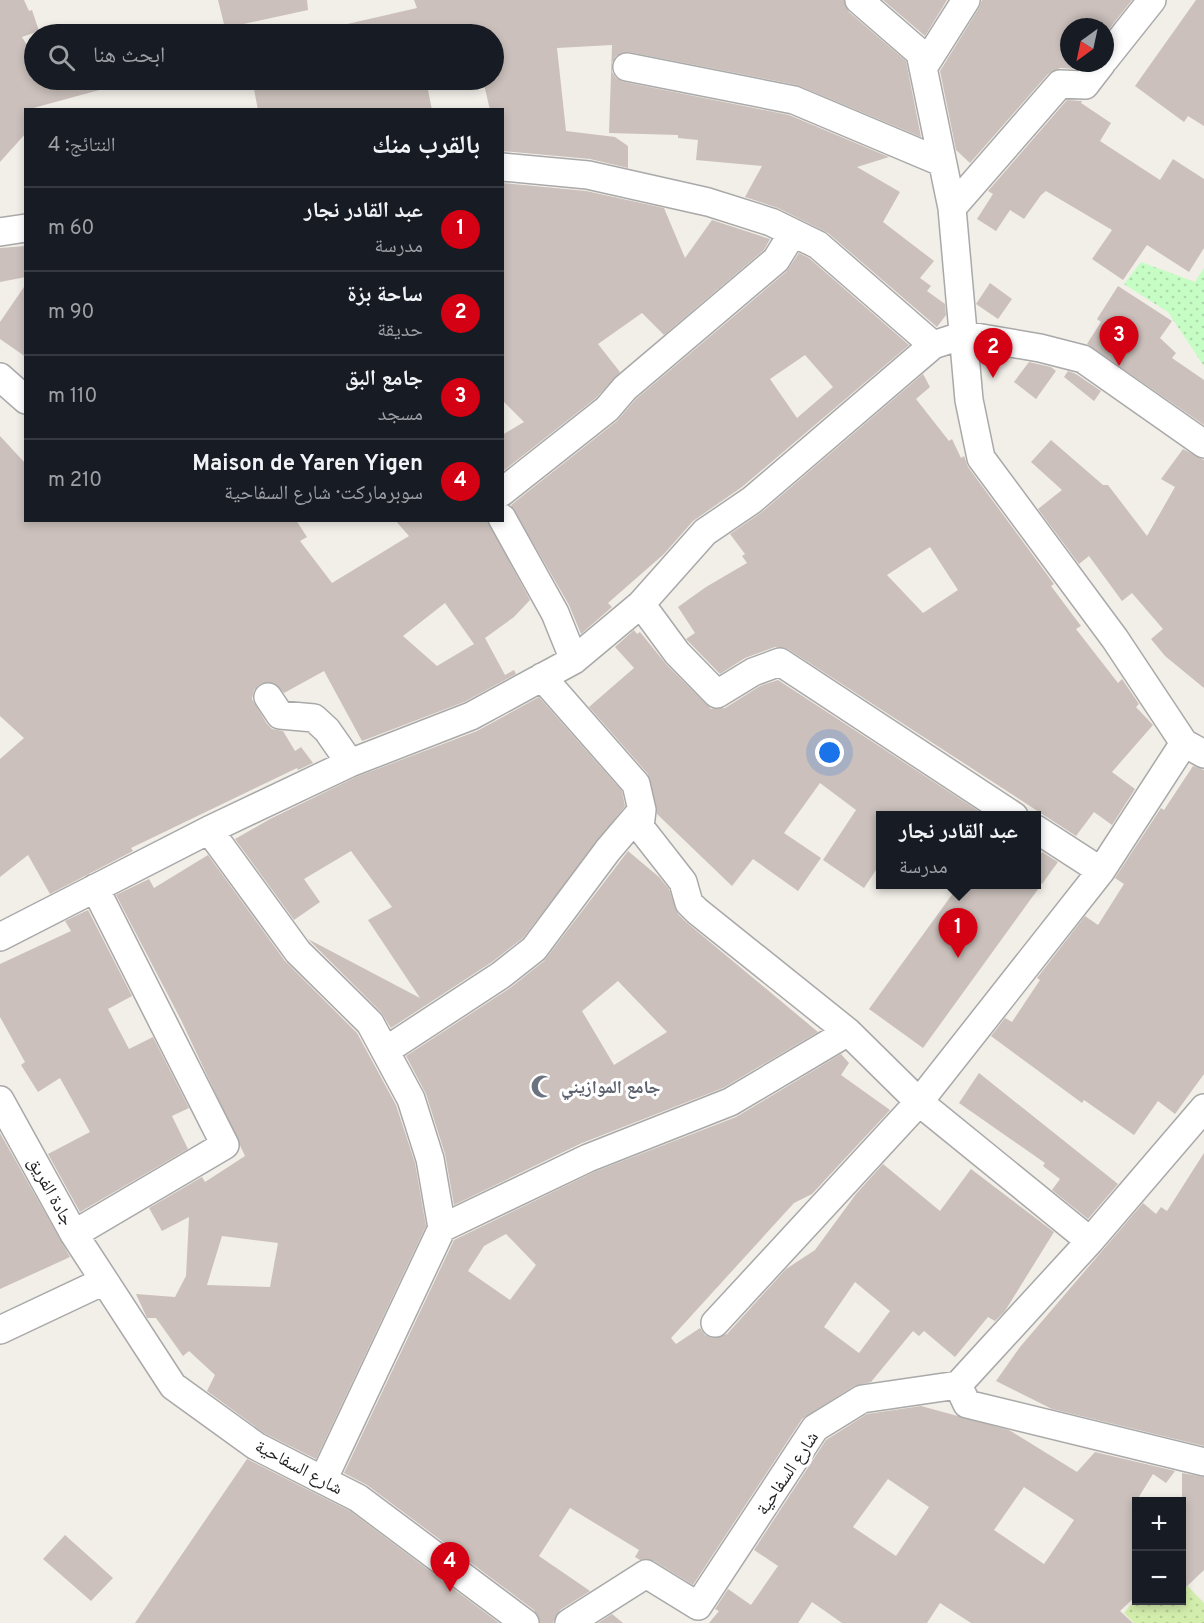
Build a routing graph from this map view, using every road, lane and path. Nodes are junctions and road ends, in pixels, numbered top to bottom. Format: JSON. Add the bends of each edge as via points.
{"nodes":[{"id":1,"x":859,"y":0,"type":"edge"},
{"id":2,"x":966,"y":0,"type":"edge"},
{"id":3,"x":1152,"y":0,"type":"edge"},
{"id":4,"x":1114,"y":48,"type":"edge"},
{"id":5,"x":627,"y":67,"type":"dead end"},
{"id":6,"x":923,"y":68,"type":"junction"},
{"id":7,"x":1095,"y":72,"type":"edge"},
{"id":8,"x":941,"y":162,"type":"junction"},
{"id":9,"x":504,"y":167,"type":"edge"},
{"id":10,"x":952,"y":208,"type":"junction"},
{"id":11,"x":24,"y":228,"type":"edge"},
{"id":12,"x":0,"y":232,"type":"edge"},
{"id":13,"x":792,"y":234,"type":"junction"},
{"id":14,"x":964,"y":335,"type":"junction"},
{"id":15,"x":933,"y":345,"type":"junction"},
{"id":16,"x":0,"y":377,"type":"edge"},
{"id":17,"x":24,"y":398,"type":"edge"},
{"id":18,"x":1204,"y":444,"type":"edge"},
{"id":19,"x":504,"y":490,"type":"edge"},
{"id":20,"x":504,"y":522,"type":"edge"},
{"id":21,"x":640,"y":604,"type":"junction"},
{"id":22,"x":574,"y":660,"type":"junction"},
{"id":23,"x":542,"y":677,"type":"junction"},
{"id":24,"x":268,"y":697,"type":"dead end"},
{"id":25,"x":1194,"y":748,"type":"edge"},
{"id":26,"x":350,"y":763,"type":"junction"},
{"id":27,"x":642,"y":810,"type":"junction"},
{"id":28,"x":1006,"y":811,"type":"edge"},
{"id":29,"x":209,"y":830,"type":"junction"},
{"id":30,"x":1041,"y":832,"type":"edge"},
{"id":31,"x":1101,"y":871,"type":"junction"},
{"id":32,"x":95,"y":888,"type":"junction"},
{"id":33,"x":0,"y":937,"type":"edge"},
{"id":34,"x":849,"y":1032,"type":"junction"},
{"id":35,"x":385,"y":1051,"type":"junction"},
{"id":36,"x":0,"y":1100,"type":"edge"},
{"id":37,"x":919,"y":1102,"type":"junction"},
{"id":38,"x":1204,"y":1108,"type":"edge"},
{"id":39,"x":441,"y":1228,"type":"junction"},
{"id":40,"x":74,"y":1234,"type":"junction"},
{"id":41,"x":1090,"y":1241,"type":"junction"},
{"id":42,"x":104,"y":1281,"type":"junction"},
{"id":43,"x":715,"y":1323,"type":"dead end"},
{"id":44,"x":0,"y":1330,"type":"edge"},
{"id":45,"x":958,"y":1385,"type":"junction"},
{"id":46,"x":1204,"y":1462,"type":"edge"},
{"id":47,"x":323,"y":1480,"type":"junction"},
{"id":48,"x":521,"y":1622,"type":"edge"},
{"id":49,"x":569,"y":1623,"type":"edge"}],
"edges":[{"from":1,"to":6,"type":"street","via":[[920,53]]},
{"from":2,"to":6,"type":"street"},
{"from":3,"to":4,"type":"street"},
{"from":5,"to":8,"type":"street","via":[[794,100]]},
{"from":6,"to":8,"type":"street"},
{"from":7,"to":10,"type":"street","via":[[1085,85],[1060,84]]},
{"from":8,"to":10,"type":"street"},
{"from":9,"to":13,"type":"street","via":[[588,175],[697,200],[771,222]]},
{"from":10,"to":14,"type":"street"},
{"from":11,"to":12,"type":"street"},
{"from":13,"to":15,"type":"street","via":[[825,251]]},
{"from":13,"to":19,"type":"street","via":[[776,260],[625,388],[607,409]]},
{"from":14,"to":15,"type":"street"},
{"from":14,"to":18,"type":"street","via":[[1083,359]]},
{"from":14,"to":25,"type":"street","via":[[969,400],[981,458]]},
{"from":15,"to":21,"type":"street","via":[[752,500],[705,532]]},
{"from":16,"to":17,"type":"street"},
{"from":20,"to":22,"type":"street","via":[[555,613]]},
{"from":21,"to":22,"type":"street"},
{"from":21,"to":28,"type":"street","via":[[677,653],[717,694],[753,672],[780,662]]},
{"from":22,"to":23,"type":"street"},
{"from":23,"to":26,"type":"street","via":[[471,716]]},
{"from":23,"to":27,"type":"street","via":[[636,784]]},
{"from":24,"to":26,"type":"street","via":[[280,715],[314,718]]},
{"from":25,"to":31,"type":"street"},
{"from":26,"to":29,"type":"street"},
{"from":27,"to":34,"type":"street","via":[[640,827],[683,882],[689,903]]},
{"from":27,"to":35,"type":"street","via":[[534,949]]},
{"from":29,"to":32,"type":"street"},
{"from":29,"to":35,"type":"street","via":[[298,952],[370,1023]]},
{"from":30,"to":31,"type":"street"},
{"from":31,"to":37,"type":"street"},
{"from":32,"to":33,"type":"street"},
{"from":32,"to":40,"type":"street","via":[[225,1145]]},
{"from":34,"to":37,"type":"street"},
{"from":34,"to":39,"type":"street","via":[[730,1102],[588,1158]]},
{"from":35,"to":39,"type":"street","via":[[411,1099],[430,1159]]},
{"from":36,"to":40,"type":"street","name":"جادة الفريق"},
{"from":37,"to":41,"type":"street"},
{"from":37,"to":43,"type":"street"},
{"from":38,"to":41,"type":"street"},
{"from":39,"to":47,"type":"street"},
{"from":40,"to":42,"type":"street","name":"جادة الفريق"},
{"from":41,"to":45,"type":"street"},
{"from":42,"to":44,"type":"street"},
{"from":42,"to":47,"type":"street","name":"شارع السفاحية","via":[[173,1386],[256,1446]]},
{"from":45,"to":46,"type":"street","via":[[967,1404]]},
{"from":45,"to":49,"type":"street","name":"شارع السفاحية","via":[[862,1400],[815,1428],[698,1606],[646,1574]]},
{"from":47,"to":48,"type":"street","name":"شارع السفاحية","via":[[358,1498]]}]}
